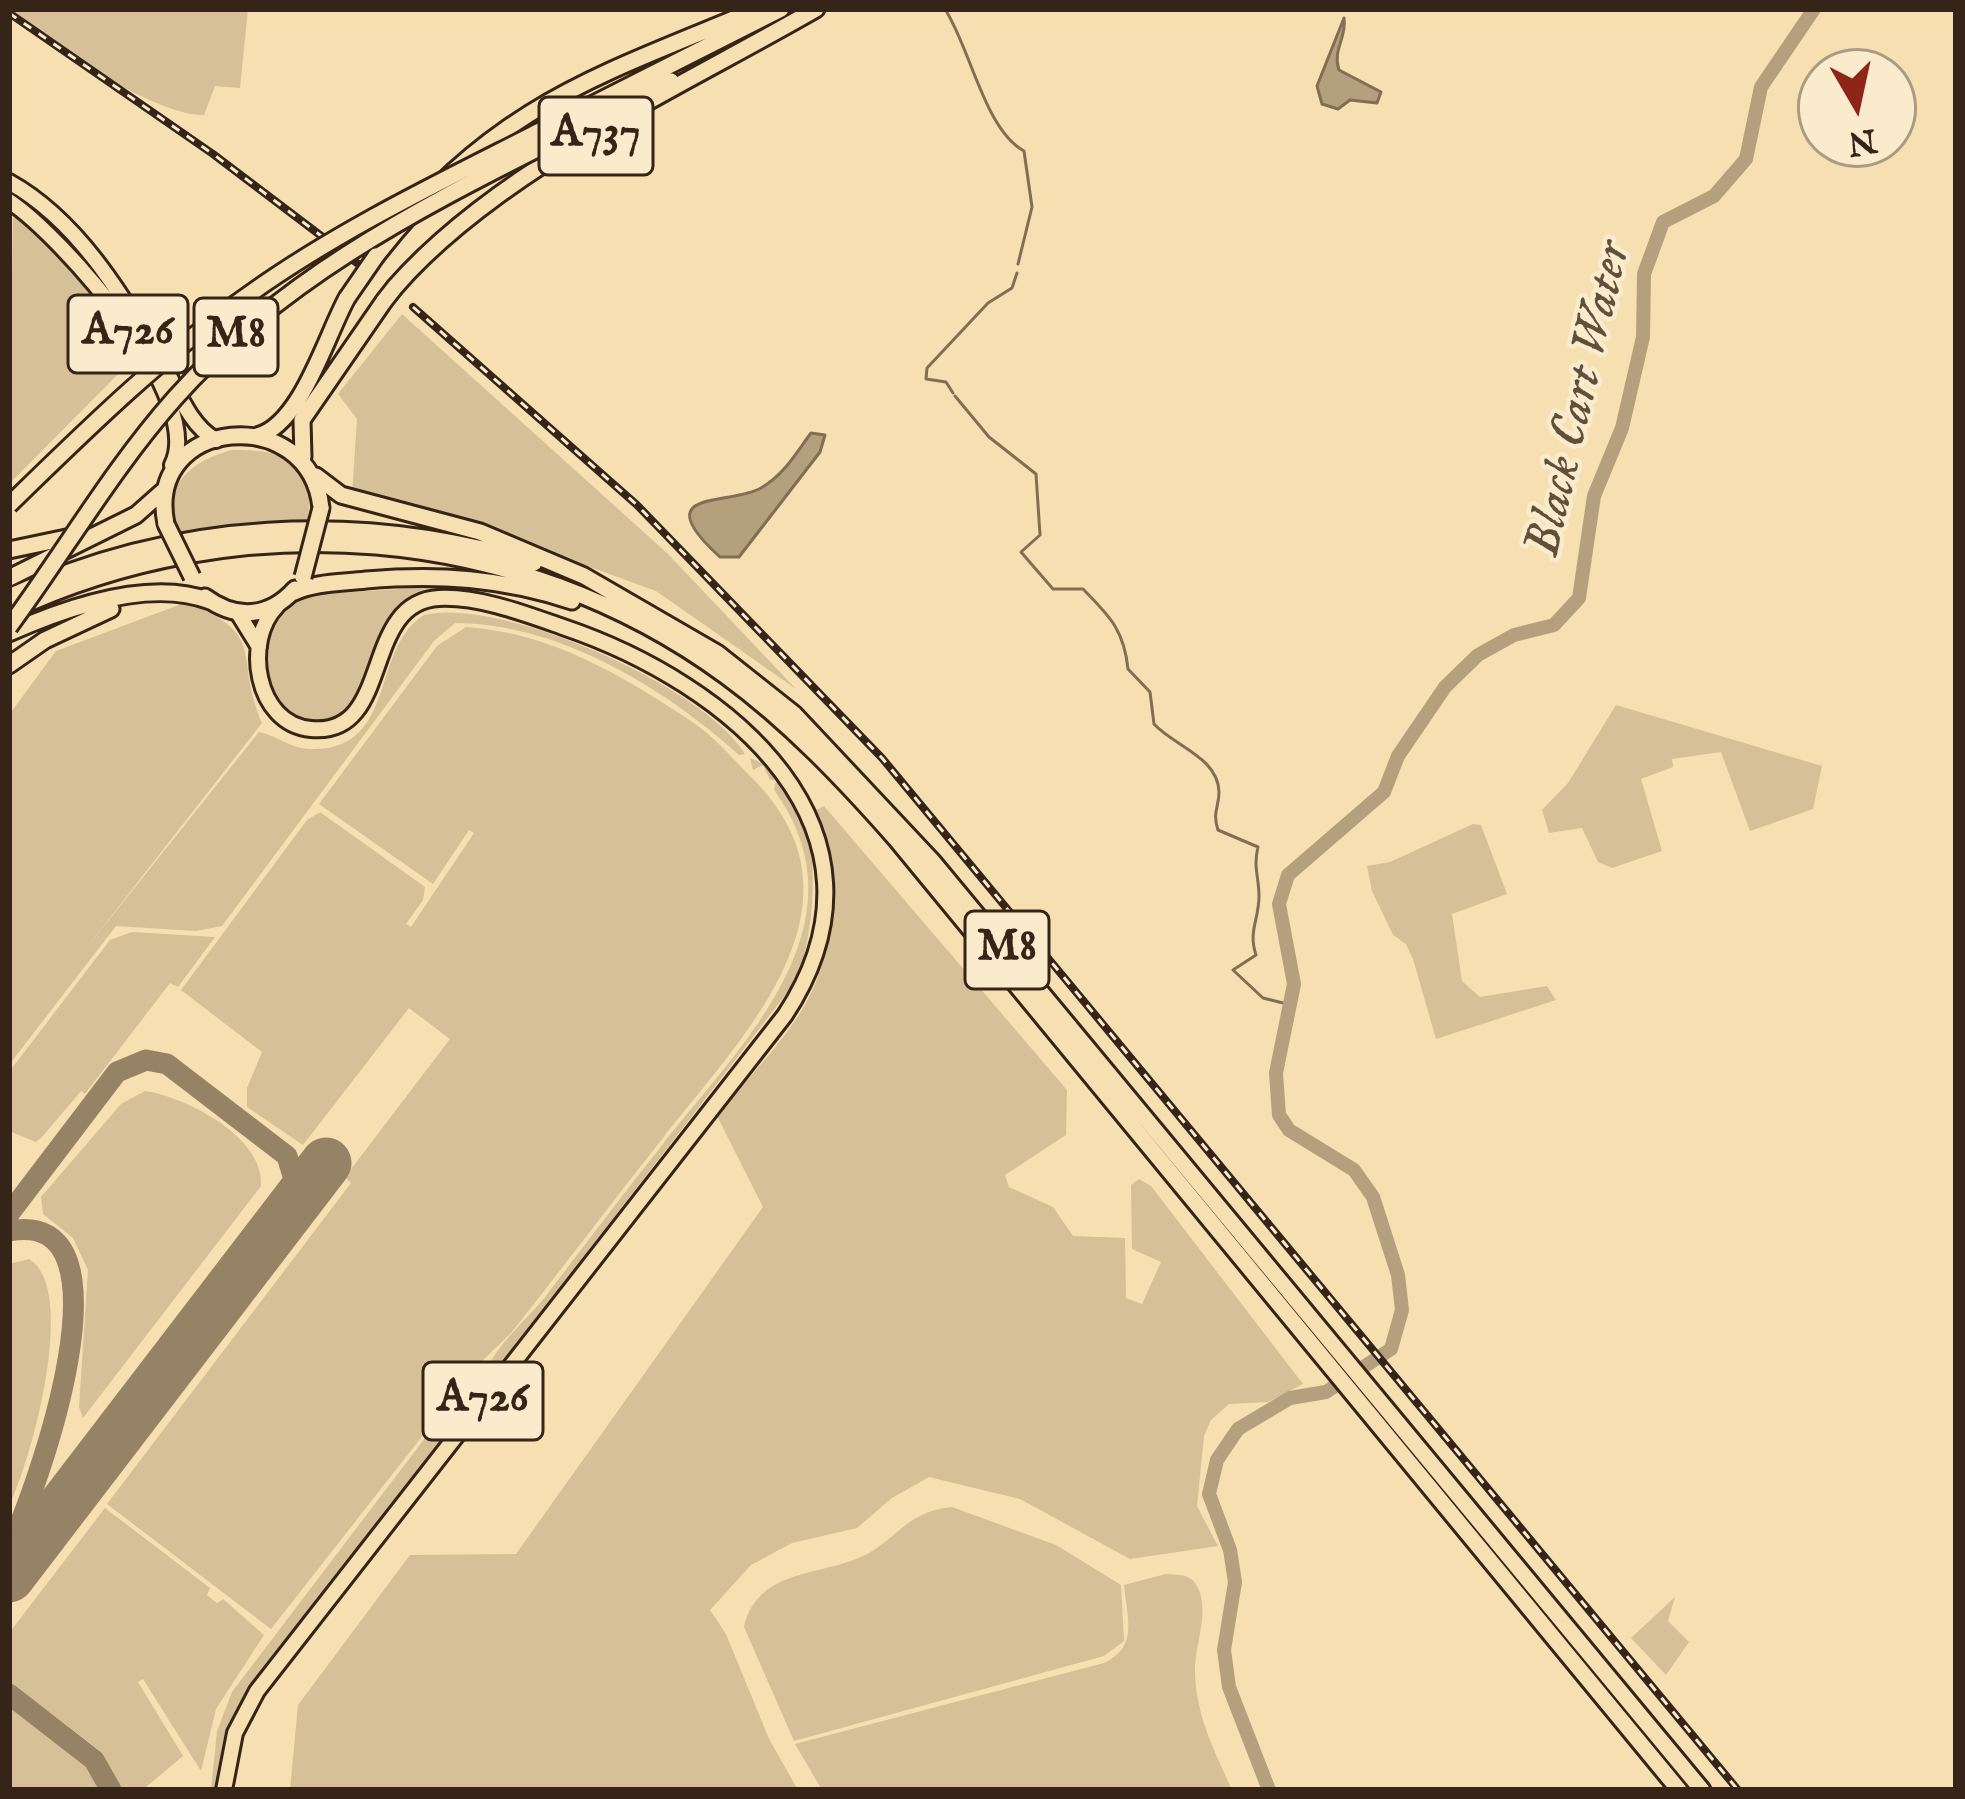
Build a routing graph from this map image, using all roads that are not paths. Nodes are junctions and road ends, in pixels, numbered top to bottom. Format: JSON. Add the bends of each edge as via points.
{"nodes":[{"id":1,"x":758,"y":9,"type":"edge"},
{"id":2,"x":781,"y":9,"type":"edge"},
{"id":3,"x":814,"y":9,"type":"edge"},
{"id":4,"x":544,"y":137,"type":"junction"},
{"id":5,"x":9,"y":182,"type":"edge"},
{"id":6,"x":9,"y":201,"type":"edge"},
{"id":7,"x":255,"y":436,"type":"junction"},
{"id":8,"x":216,"y":440,"type":"junction"},
{"id":9,"x":303,"y":457,"type":"junction"},
{"id":10,"x":172,"y":465,"type":"junction"},
{"id":11,"x":316,"y":476,"type":"junction"},
{"id":12,"x":164,"y":489,"type":"junction"},
{"id":13,"x":9,"y":506,"type":"edge"},
{"id":14,"x":92,"y":533,"type":"junction"},
{"id":15,"x":9,"y":550,"type":"edge"},
{"id":16,"x":9,"y":578,"type":"edge"},
{"id":17,"x":292,"y":593,"type":"junction"},
{"id":18,"x":9,"y":597,"type":"edge"},
{"id":19,"x":128,"y":598,"type":"junction"},
{"id":20,"x":210,"y":601,"type":"junction"},
{"id":21,"x":631,"y":602,"type":"junction"},
{"id":22,"x":278,"y":606,"type":"junction"},
{"id":23,"x":9,"y":612,"type":"edge"},
{"id":24,"x":238,"y":613,"type":"junction"},
{"id":25,"x":643,"y":624,"type":"junction"},
{"id":26,"x":9,"y":630,"type":"edge"},
{"id":27,"x":259,"y":647,"type":"junction"},
{"id":28,"x":9,"y":665,"type":"edge"},
{"id":29,"x":1330,"y":1352,"type":"junction"},
{"id":30,"x":1366,"y":1397,"type":"junction"},
{"id":31,"x":224,"y":1790,"type":"edge"},
{"id":32,"x":1679,"y":1790,"type":"edge"},
{"id":33,"x":1702,"y":1790,"type":"edge"}],
"edges":[{"from":1,"to":7,"type":"highway","number":"A737","bridge":true,"via":[[611,66],[517,119],[413,208],[347,298],[293,410]]},
{"from":2,"to":4,"type":"highway","number":"M8"},
{"from":3,"to":4,"type":"highway","number":"M8"},
{"from":3,"to":9,"type":"highway","number":"A737","via":[[497,197],[446,236],[389,294],[302,420]]},
{"from":4,"to":13,"type":"highway","number":"M8","bridge":true,"via":[[338,238],[247,295],[144,376]]},
{"from":4,"to":26,"type":"highway","number":"M8","bridge":true,"via":[[378,233],[248,326],[147,431]]},
{"from":5,"to":8,"type":"main road","number":"A726","via":[[87,251],[195,423]]},
{"from":6,"to":10,"type":"main road","number":"A726","via":[[74,257],[152,371],[180,433]]},
{"from":7,"to":8,"type":"highway","number":"A726"},
{"from":7,"to":9,"type":"highway","number":"A726"},
{"from":8,"to":10,"type":"highway","number":"A726"},
{"from":9,"to":11,"type":"highway"},
{"from":10,"to":12,"type":"highway","number":"A726"},
{"from":11,"to":17,"type":"highway","bridge":true,"via":[[321,508]]},
{"from":11,"to":21,"type":"highway","number":"M8","via":[[347,498],[508,543]]},
{"from":12,"to":14,"type":"highway","via":[[142,511]]},
{"from":12,"to":20,"type":"highway","number":"A726","bridge":true,"via":[[166,524]]},
{"from":14,"to":15,"type":"highway"},
{"from":14,"to":16,"type":"highway"},
{"from":17,"to":22,"type":"highway"},
{"from":17,"to":25,"type":"highway","number":"M8","via":[[464,576]]},
{"from":18,"to":21,"type":"highway","number":"M8","via":[[167,544],[327,529],[486,550]]},
{"from":19,"to":20,"type":"highway","via":[[187,592]]},
{"from":19,"to":26,"type":"highway","number":"M8"},
{"from":19,"to":28,"type":"highway"},
{"from":20,"to":24,"type":"highway","number":"A726"},
{"from":21,"to":29,"type":"highway","number":"M8","via":[[745,673],[850,769]]},
{"from":22,"to":24,"type":"highway"},
{"from":22,"to":27,"type":"main road"},
{"from":23,"to":25,"type":"highway","number":"M8","via":[[172,556],[350,543],[502,568]]},
{"from":24,"to":27,"type":"main road","number":"A726"},
{"from":25,"to":29,"type":"highway","number":"M8","via":[[750,694],[873,813]]},
{"from":27,"to":31,"type":"main road","number":"A726","via":[[269,703],[314,729],[356,711],[390,629],[422,601],[461,599],[612,645],[713,705],[781,766],[813,823],[824,903],[814,956],[785,1015],[256,1691],[235,1733]]},
{"from":29,"to":30,"type":"highway","number":"M8"},
{"from":30,"to":32,"type":"highway","number":"M8"},
{"from":30,"to":33,"type":"highway","number":"M8"}]}
